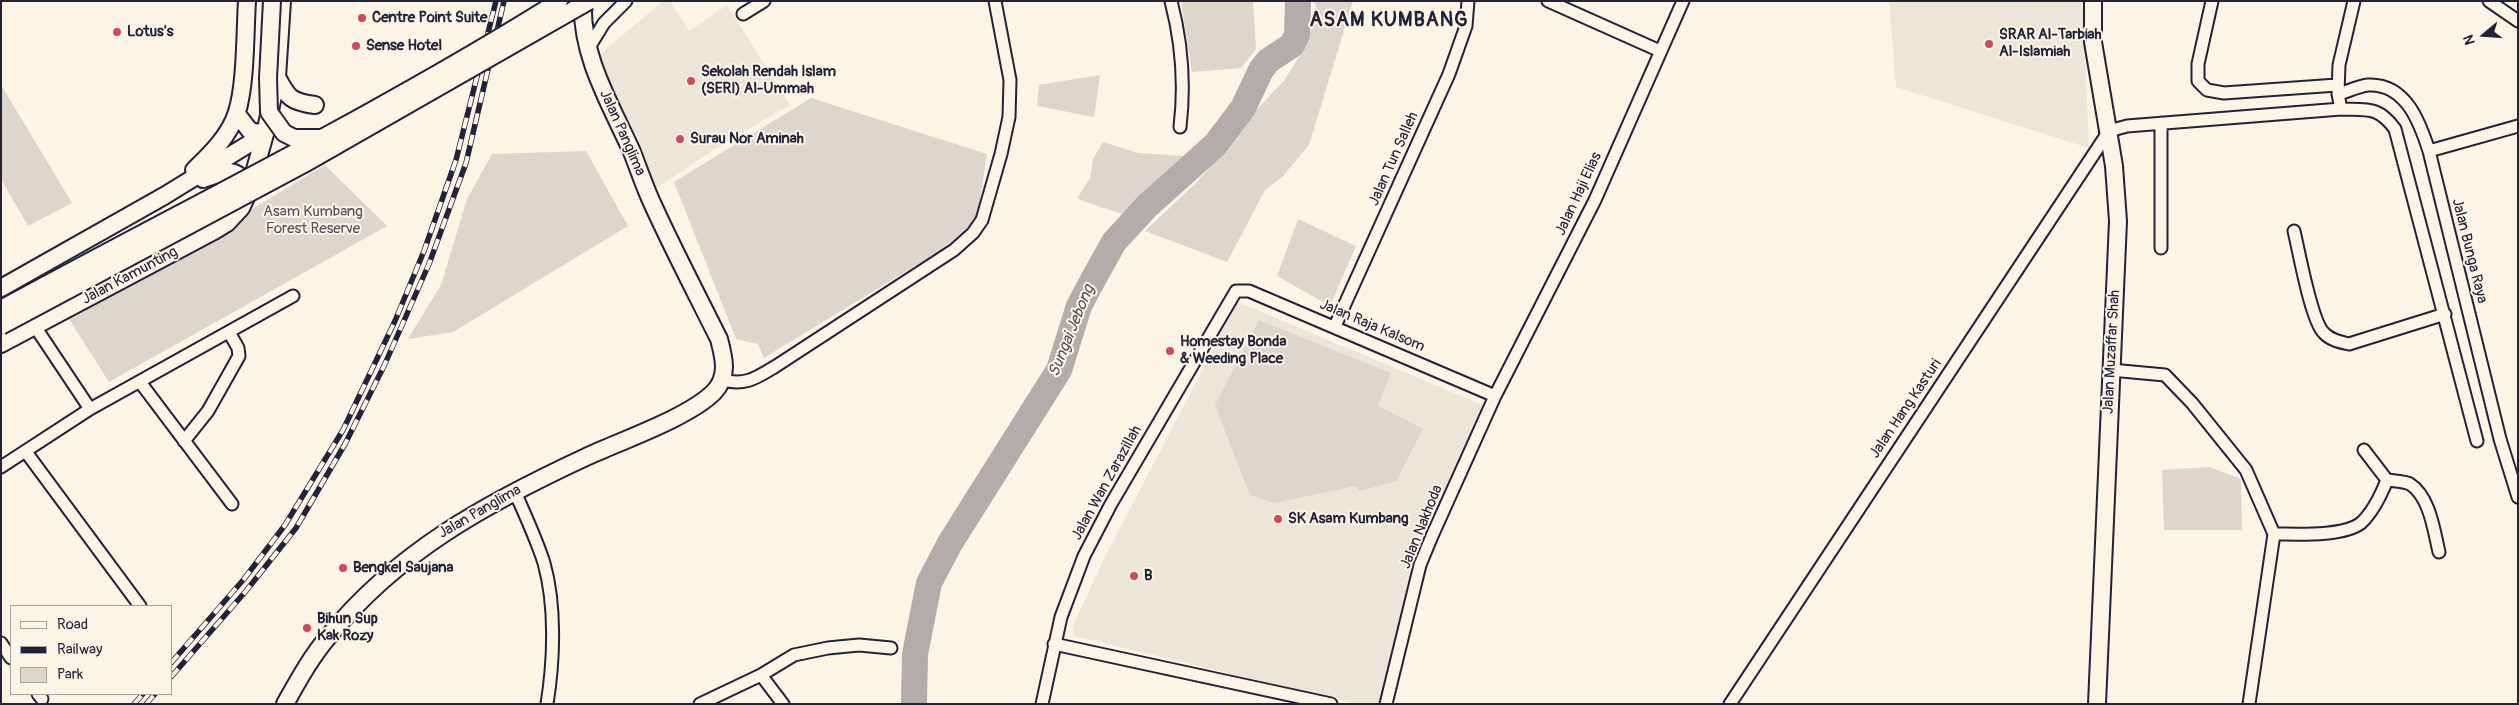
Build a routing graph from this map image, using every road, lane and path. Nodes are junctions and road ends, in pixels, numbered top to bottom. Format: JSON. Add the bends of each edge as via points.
{"nodes":[{"id":1,"x":247,"y":1,"type":"edge"},
{"id":2,"x":272,"y":1,"type":"edge"},
{"id":3,"x":282,"y":1,"type":"edge"},
{"id":4,"x":560,"y":1,"type":"edge"},
{"id":5,"x":583,"y":1,"type":"edge"},
{"id":6,"x":589,"y":1,"type":"edge"},
{"id":7,"x":626,"y":1,"type":"edge"},
{"id":8,"x":764,"y":1,"type":"edge"},
{"id":9,"x":995,"y":1,"type":"edge"},
{"id":10,"x":1171,"y":1,"type":"edge"},
{"id":11,"x":1468,"y":1,"type":"edge"},
{"id":12,"x":1548,"y":1,"type":"edge"},
{"id":13,"x":1683,"y":1,"type":"edge"},
{"id":14,"x":2093,"y":1,"type":"edge"},
{"id":15,"x":2212,"y":1,"type":"edge"},
{"id":16,"x":2354,"y":1,"type":"edge"},
{"id":17,"x":2489,"y":1,"type":"edge"},
{"id":18,"x":743,"y":14,"type":"dead end"},
{"id":19,"x":2518,"y":21,"type":"edge"},
{"id":20,"x":588,"y":49,"type":"junction"},
{"id":21,"x":1660,"y":51,"type":"junction"},
{"id":22,"x":277,"y":77,"type":"junction"},
{"id":23,"x":2337,"y":90,"type":"junction"},
{"id":24,"x":315,"y":105,"type":"dead end"},
{"id":25,"x":2341,"y":109,"type":"junction"},
{"id":26,"x":237,"y":114,"type":"junction"},
{"id":27,"x":2161,"y":123,"type":"junction"},
{"id":28,"x":2518,"y":126,"type":"edge"},
{"id":29,"x":1180,"y":127,"type":"dead end"},
{"id":30,"x":2109,"y":131,"type":"junction"},
{"id":31,"x":265,"y":134,"type":"junction"},
{"id":32,"x":321,"y":138,"type":"junction"},
{"id":33,"x":2429,"y":151,"type":"junction"},
{"id":34,"x":249,"y":191,"type":"junction"},
{"id":35,"x":164,"y":196,"type":"junction"},
{"id":36,"x":2294,"y":231,"type":"dead end"},
{"id":37,"x":2162,"y":248,"type":"dead end"},
{"id":38,"x":1,"y":288,"type":"edge"},
{"id":39,"x":1236,"y":292,"type":"joint"},
{"id":40,"x":293,"y":296,"type":"dead end"},
{"id":41,"x":1,"y":309,"type":"edge"},
{"id":42,"x":2444,"y":314,"type":"junction"},
{"id":43,"x":1,"y":326,"type":"edge"},
{"id":44,"x":34,"y":326,"type":"junction"},
{"id":45,"x":1335,"y":326,"type":"junction"},
{"id":46,"x":228,"y":332,"type":"junction"},
{"id":47,"x":1,"y":344,"type":"edge"},
{"id":48,"x":2111,"y":370,"type":"junction"},
{"id":49,"x":722,"y":380,"type":"junction"},
{"id":50,"x":140,"y":382,"type":"junction"},
{"id":51,"x":1496,"y":396,"type":"junction"},
{"id":52,"x":90,"y":408,"type":"junction"},
{"id":53,"x":184,"y":440,"type":"junction"},
{"id":54,"x":2477,"y":441,"type":"dead end"},
{"id":55,"x":2364,"y":450,"type":"dead end"},
{"id":56,"x":26,"y":452,"type":"junction"},
{"id":57,"x":1,"y":467,"type":"edge"},
{"id":58,"x":2386,"y":480,"type":"junction"},
{"id":59,"x":515,"y":492,"type":"junction"},
{"id":60,"x":2518,"y":497,"type":"edge"},
{"id":61,"x":232,"y":504,"type":"dead end"},
{"id":62,"x":2274,"y":534,"type":"junction"},
{"id":63,"x":2439,"y":552,"type":"dead end"},
{"id":64,"x":139,"y":605,"type":"edge"},
{"id":65,"x":1054,"y":644,"type":"junction"},
{"id":66,"x":891,"y":648,"type":"dead end"},
{"id":67,"x":761,"y":675,"type":"junction"},
{"id":68,"x":285,"y":704,"type":"edge"},
{"id":69,"x":547,"y":704,"type":"edge"},
{"id":70,"x":700,"y":704,"type":"edge"},
{"id":71,"x":783,"y":704,"type":"edge"},
{"id":72,"x":1042,"y":704,"type":"edge"},
{"id":73,"x":1331,"y":704,"type":"edge"},
{"id":74,"x":1386,"y":704,"type":"edge"},
{"id":75,"x":1730,"y":704,"type":"edge"},
{"id":76,"x":2097,"y":704,"type":"edge"},
{"id":77,"x":2249,"y":704,"type":"edge"}],
"edges":[{"from":1,"to":26,"type":"main road"},
{"from":2,"to":32,"type":"main road","bridge":true,"via":[[269,112],[274,122],[294,138]]},
{"from":3,"to":22,"type":"main road","name":"Jalan Kamunting"},
{"from":4,"to":32,"type":"main road","bridge":true,"via":[[470,56]]},
{"from":5,"to":20,"type":"main road","name":"Jalan Panglima"},
{"from":6,"to":43,"type":"main road","name":"Jalan Kamunting","bridge":true,"via":[[287,174]]},
{"from":7,"to":20,"type":"street","via":[[604,23]]},
{"from":8,"to":18,"type":"street"},
{"from":9,"to":49,"type":"street","via":[[1010,80],[1008,117],[993,186],[979,227],[954,250],[754,379],[736,383]]},
{"from":10,"to":29,"type":"street","via":[[1183,77]]},
{"from":11,"to":45,"type":"street","name":"Jalan Tun Salleh","via":[[1466,26],[1449,74]]},
{"from":12,"to":21,"type":"street"},
{"from":13,"to":21,"type":"street","name":"Jalan Haji Elias"},
{"from":14,"to":30,"type":"main road","name":"Jalan Muzaffar Shah","via":[[2093,42]]},
{"from":15,"to":23,"type":"street","name":"Jalan Bunga Raya","via":[[2198,64],[2198,81],[2207,90],[2224,93]]},
{"from":16,"to":23,"type":"street"},
{"from":17,"to":19,"type":"street"},
{"from":20,"to":49,"type":"main road","name":"Jalan Panglima","via":[[652,203],[719,339],[724,360]]},
{"from":21,"to":51,"type":"street","name":"Jalan Haji Elias","via":[[1595,200]]},
{"from":22,"to":24,"type":"main road","via":[[292,100]]},
{"from":22,"to":31,"type":"main road","name":"Jalan Kamunting"},
{"from":23,"to":25,"type":"street"},
{"from":23,"to":33,"type":"street","name":"Jalan Bunga Raya","via":[[2367,85],[2387,89],[2397,95],[2417,116]]},
{"from":25,"to":27,"type":"street"},
{"from":25,"to":42,"type":"street","via":[[2385,115],[2395,129]]},
{"from":26,"to":31,"type":"main road","via":[[250,131]]},
{"from":26,"to":35,"type":"main road","via":[[208,157]]},
{"from":27,"to":30,"type":"street"},
{"from":27,"to":37,"type":"street"},
{"from":28,"to":33,"type":"street"},
{"from":30,"to":48,"type":"main road","name":"Jalan Muzaffar Shah","via":[[2118,221]]},
{"from":30,"to":75,"type":"street","name":"Jalan Hang Kasturi"},
{"from":31,"to":34,"type":"main road","name":"Jalan Kamunting"},
{"from":31,"to":35,"type":"main road"},
{"from":32,"to":41,"type":"main road","bridge":true},
{"from":33,"to":60,"type":"street","name":"Jalan Bunga Raya","via":[[2500,439]]},
{"from":34,"to":35,"type":"main road","via":[[237,172],[230,172],[206,178]]},
{"from":34,"to":44,"type":"main road","name":"Jalan Kamunting","via":[[241,208],[227,223]]},
{"from":35,"to":38,"type":"main road"},
{"from":36,"to":42,"type":"street","via":[[2313,308],[2323,333],[2337,342],[2349,344]]},
{"from":39,"to":45,"type":"street","name":"Jalan Raja Kalsom","via":[[1249,290]]},
{"from":39,"to":65,"type":"street","name":"Jalan Wan Zarazillah","via":[[1111,504],[1075,576]]},
{"from":40,"to":46,"type":"street"},
{"from":42,"to":54,"type":"street"},
{"from":44,"to":47,"type":"main road","name":"Jalan Kamunting"},
{"from":44,"to":52,"type":"street"},
{"from":45,"to":51,"type":"street","name":"Jalan Raja Kalsom"},
{"from":46,"to":50,"type":"street"},
{"from":46,"to":53,"type":"street","via":[[239,356],[208,411]]},
{"from":48,"to":62,"type":"street","via":[[2165,376],[2192,403],[2246,470]]},
{"from":48,"to":76,"type":"main road","name":"Jalan Muzaffar Shah"},
{"from":49,"to":59,"type":"main road","name":"Jalan Panglima","via":[[713,392],[687,410]]},
{"from":50,"to":52,"type":"street"},
{"from":50,"to":53,"type":"street"},
{"from":51,"to":74,"type":"street","name":"Jalan Nakhoda","via":[[1420,565]]},
{"from":52,"to":56,"type":"street"},
{"from":53,"to":61,"type":"street"},
{"from":55,"to":58,"type":"street"},
{"from":56,"to":57,"type":"street"},
{"from":56,"to":64,"type":"street"},
{"from":58,"to":62,"type":"street","via":[[2379,499],[2360,523],[2340,531]]},
{"from":58,"to":63,"type":"street","via":[[2408,483],[2419,492],[2432,522]]},
{"from":59,"to":68,"type":"main road","name":"Jalan Panglima","via":[[462,520],[392,570],[327,638]]},
{"from":59,"to":69,"type":"street","via":[[536,539],[551,598]]},
{"from":62,"to":77,"type":"street"},
{"from":65,"to":72,"type":"street","name":"Jalan Wan Zarazillah"},
{"from":65,"to":73,"type":"street"},
{"from":66,"to":67,"type":"street","via":[[859,645],[828,648],[794,656]]},
{"from":67,"to":70,"type":"street"},
{"from":67,"to":71,"type":"street"}]}
